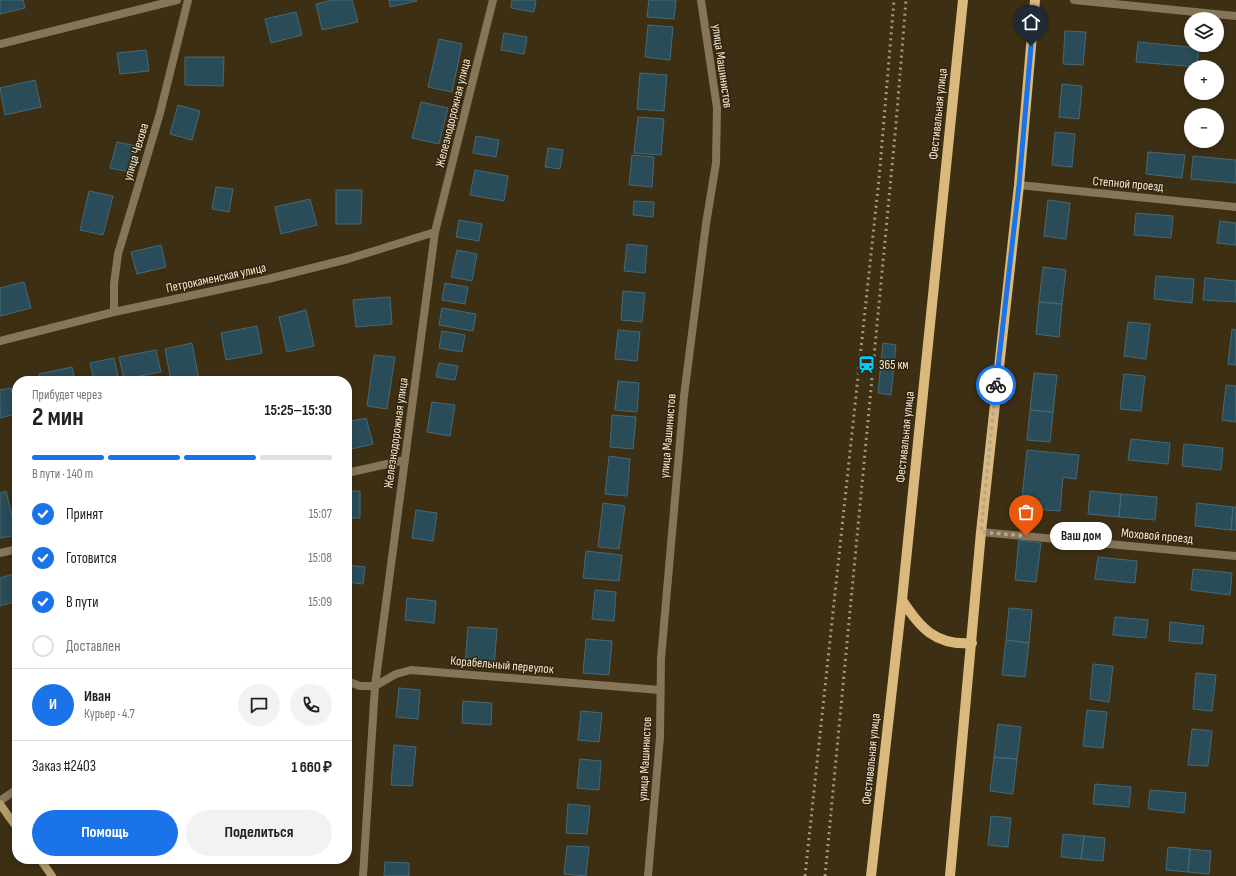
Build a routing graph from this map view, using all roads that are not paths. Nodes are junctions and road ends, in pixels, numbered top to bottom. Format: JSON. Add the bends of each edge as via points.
{"nodes":[{"id":1,"x":177,"y":0,"type":"edge"},
{"id":2,"x":188,"y":0,"type":"edge"},
{"id":3,"x":493,"y":0,"type":"edge"},
{"id":4,"x":701,"y":0,"type":"edge"},
{"id":5,"x":963,"y":0,"type":"edge"},
{"id":6,"x":1035,"y":0,"type":"edge"},
{"id":7,"x":1074,"y":0,"type":"edge"},
{"id":8,"x":1236,"y":16,"type":"edge"},
{"id":9,"x":0,"y":44,"type":"edge"},
{"id":10,"x":1019,"y":185,"type":"junction"},
{"id":11,"x":1236,"y":207,"type":"edge"},
{"id":12,"x":435,"y":232,"type":"junction"},
{"id":13,"x":114,"y":312,"type":"junction"},
{"id":14,"x":0,"y":341,"type":"edge"},
{"id":15,"x":405,"y":460,"type":"junction"},
{"id":16,"x":352,"y":472,"type":"edge"},
{"id":17,"x":981,"y":532,"type":"junction"},
{"id":18,"x":12,"y":550,"type":"edge"},
{"id":19,"x":0,"y":553,"type":"edge"},
{"id":20,"x":1236,"y":556,"type":"edge"},
{"id":21,"x":902,"y":600,"type":"junction"},
{"id":22,"x":972,"y":643,"type":"junction"},
{"id":23,"x":352,"y":683,"type":"edge"},
{"id":24,"x":375,"y":686,"type":"junction"},
{"id":25,"x":660,"y":690,"type":"junction"},
{"id":26,"x":12,"y":793,"type":"edge"},
{"id":27,"x":0,"y":801,"type":"edge"},
{"id":28,"x":0,"y":804,"type":"edge"},
{"id":29,"x":12,"y":821,"type":"edge"},
{"id":30,"x":44,"y":864,"type":"edge"},
{"id":31,"x":52,"y":876,"type":"edge"},
{"id":32,"x":364,"y":876,"type":"edge"},
{"id":33,"x":648,"y":876,"type":"edge"},
{"id":34,"x":871,"y":876,"type":"edge"},
{"id":35,"x":950,"y":876,"type":"edge"}],
"edges":[{"from":1,"to":9,"type":"street"},
{"from":2,"to":13,"type":"street","name":"улица Чехова","via":[[160,113],[118,254]]},
{"from":3,"to":12,"type":"street","name":"Железнодорожная улица"},
{"from":4,"to":25,"type":"street","name":"улица Машинистов","via":[[717,108],[716,163],[686,372]]},
{"from":5,"to":21,"type":"main road","name":"Фестивальная улица"},
{"from":6,"to":10,"type":"main road"},
{"from":7,"to":8,"type":"street"},
{"from":10,"to":11,"type":"street","name":"Степной проезд"},
{"from":10,"to":17,"type":"main road"},
{"from":12,"to":13,"type":"street","name":"Петрокаменская улица","via":[[348,259],[268,279]]},
{"from":12,"to":15,"type":"street","name":"Железнодорожная улица"},
{"from":13,"to":14,"type":"street","name":"Петрокаменская улица"},
{"from":15,"to":16,"type":"street"},
{"from":15,"to":24,"type":"street","name":"Железнодорожная улица"},
{"from":17,"to":20,"type":"street","name":"Моховой проезд"},
{"from":17,"to":22,"type":"main road"},
{"from":18,"to":19,"type":"street"},
{"from":21,"to":22,"type":"main road","via":[[914,618],[929,633],[946,642]]},
{"from":21,"to":34,"type":"main road","name":"Фестивальная улица"},
{"from":22,"to":35,"type":"main road"},
{"from":23,"to":24,"type":"street"},
{"from":24,"to":25,"type":"street","name":"Корабельный переулок","via":[[396,674],[411,670]]},
{"from":24,"to":32,"type":"street","name":"Железнодорожная улица"},
{"from":25,"to":33,"type":"street","name":"улица Машинистов","via":[[660,737]]},
{"from":26,"to":27,"type":"street"},
{"from":28,"to":29,"type":"main road"},
{"from":30,"to":31,"type":"main road"}]}
